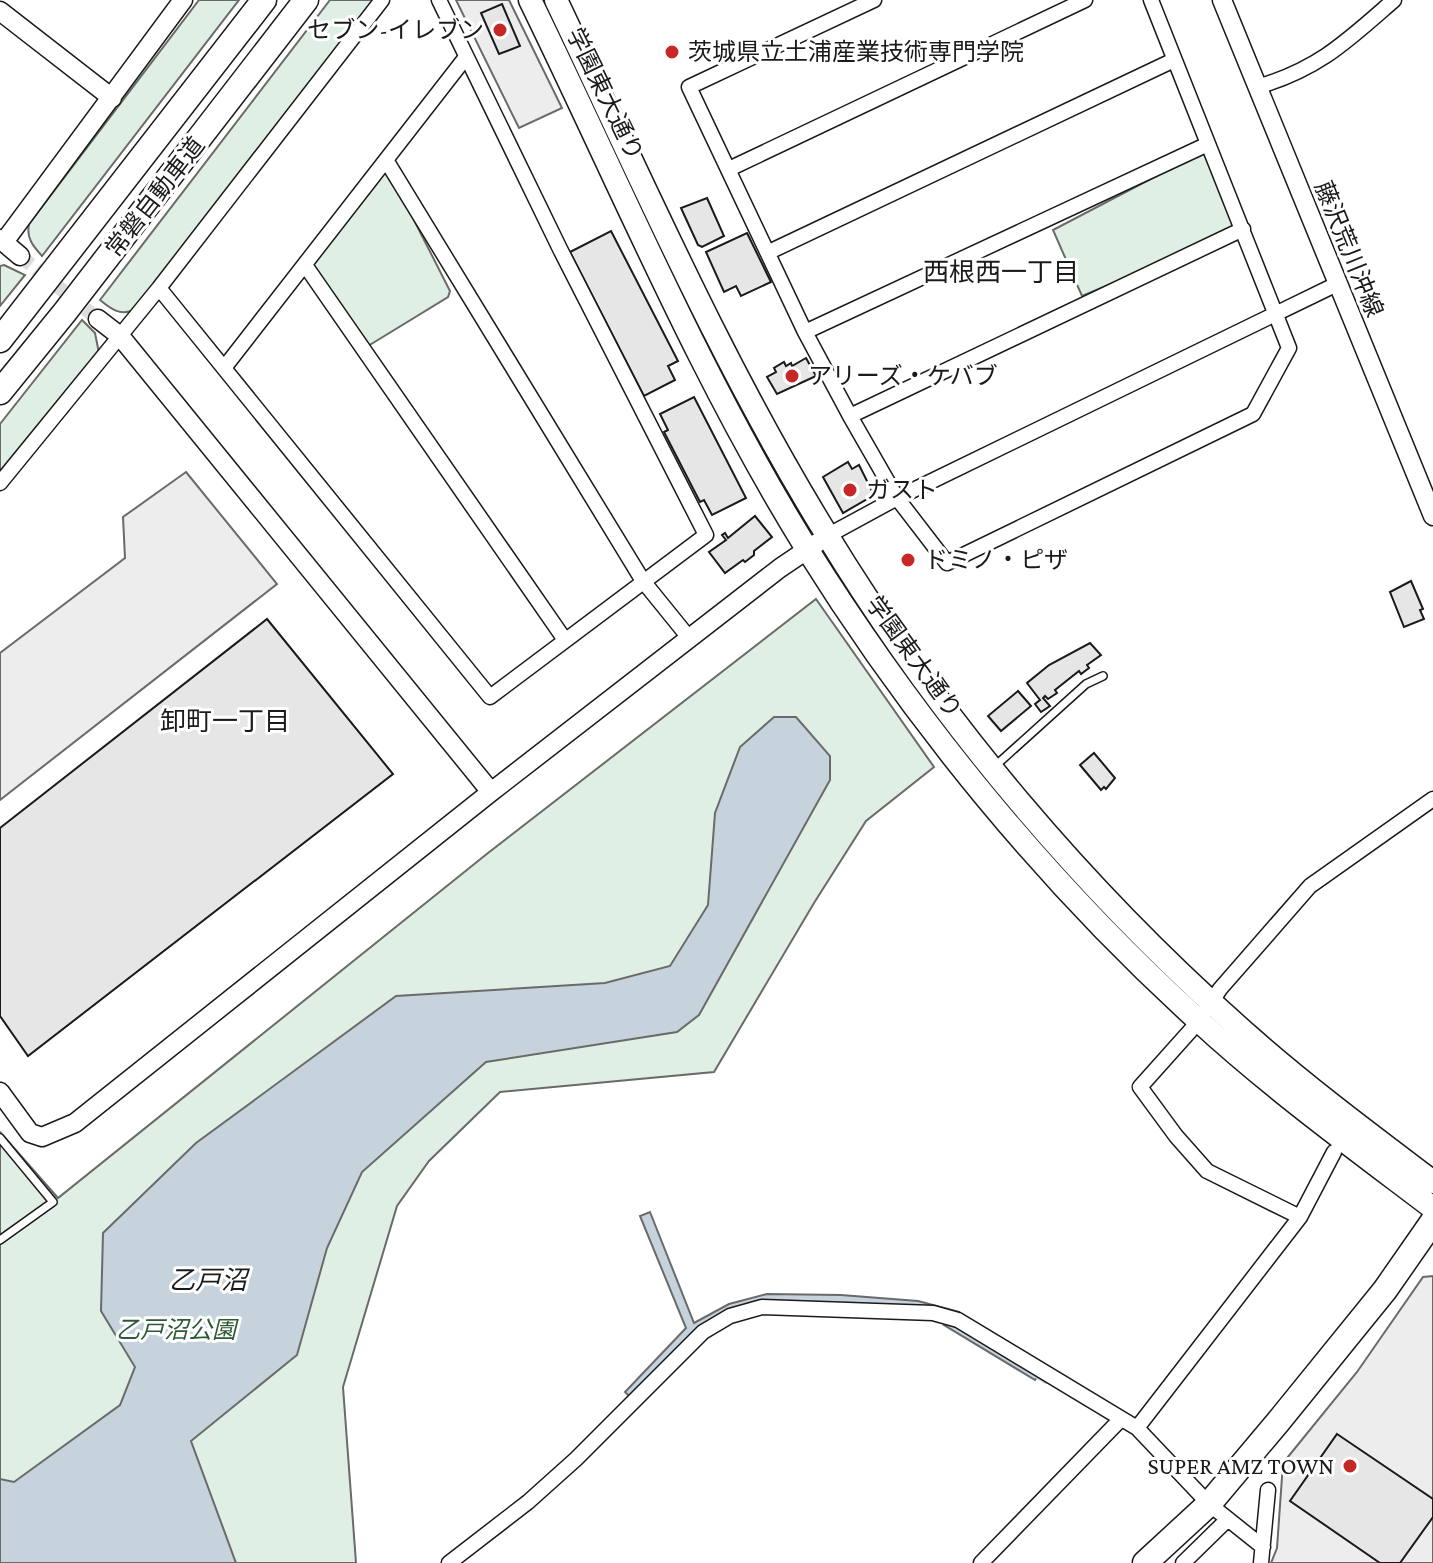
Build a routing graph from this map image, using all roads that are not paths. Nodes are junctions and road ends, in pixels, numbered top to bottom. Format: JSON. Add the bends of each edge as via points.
{"nodes":[{"id":1,"x":183,"y":0,"type":"edge"},
{"id":2,"x":264,"y":0,"type":"edge"},
{"id":3,"x":306,"y":0,"type":"edge"},
{"id":4,"x":382,"y":0,"type":"edge"},
{"id":5,"x":439,"y":0,"type":"edge"},
{"id":6,"x":530,"y":0,"type":"edge"},
{"id":7,"x":556,"y":0,"type":"edge"},
{"id":8,"x":874,"y":0,"type":"edge"},
{"id":9,"x":1085,"y":0,"type":"edge"},
{"id":10,"x":1151,"y":0,"type":"edge"},
{"id":11,"x":1222,"y":0,"type":"edge"},
{"id":12,"x":1394,"y":0,"type":"edge"},
{"id":13,"x":0,"y":11,"type":"edge"},
{"id":14,"x":466,"y":57,"type":"junction"},
{"id":15,"x":1174,"y":60,"type":"junction"},
{"id":16,"x":1257,"y":87,"type":"junction"},
{"id":17,"x":112,"y":98,"type":"junction"},
{"id":18,"x":1208,"y":144,"type":"junction"},
{"id":19,"x":386,"y":160,"type":"junction"},
{"id":20,"x":729,"y":169,"type":"junction"},
{"id":21,"x":1243,"y":229,"type":"junction"},
{"id":22,"x":1,"y":243,"type":"edge"},
{"id":23,"x":769,"y":252,"type":"junction"},
{"id":24,"x":20,"y":256,"type":"tunnel mouth"},
{"id":25,"x":305,"y":265,"type":"junction"},
{"id":26,"x":1337,"y":284,"type":"junction"},
{"id":27,"x":159,"y":288,"type":"junction"},
{"id":28,"x":1276,"y":313,"type":"junction"},
{"id":29,"x":98,"y":319,"type":"tunnel mouth"},
{"id":30,"x":805,"y":332,"type":"junction"},
{"id":31,"x":120,"y":336,"type":"junction"},
{"id":32,"x":0,"y":340,"type":"edge"},
{"id":33,"x":224,"y":368,"type":"junction"},
{"id":34,"x":0,"y":392,"type":"edge"},
{"id":35,"x":850,"y":416,"type":"junction"},
{"id":36,"x":0,"y":483,"type":"edge"},
{"id":37,"x":897,"y":498,"type":"junction"},
{"id":38,"x":1433,"y":516,"type":"edge"},
{"id":39,"x":827,"y":536,"type":"junction"},
{"id":40,"x":807,"y":549,"type":"junction"},
{"id":41,"x":643,"y":581,"type":"junction"},
{"id":42,"x":690,"y":639,"type":"junction"},
{"id":43,"x":565,"y":640,"type":"junction"},
{"id":44,"x":1103,"y":676,"type":"dead end"},
{"id":45,"x":992,"y":768,"type":"junction"},
{"id":46,"x":491,"y":792,"type":"junction"},
{"id":47,"x":1433,"y":799,"type":"edge"},
{"id":48,"x":1211,"y":1001,"type":"junction"},
{"id":49,"x":1199,"y":1021,"type":"junction"},
{"id":50,"x":0,"y":1092,"type":"edge"},
{"id":51,"x":0,"y":1138,"type":"edge"},
{"id":52,"x":1334,"y":1152,"type":"dead end"},
{"id":53,"x":1433,"y":1182,"type":"edge"},
{"id":54,"x":1433,"y":1208,"type":"edge"},
{"id":55,"x":1300,"y":1217,"type":"junction"},
{"id":56,"x":1433,"y":1221,"type":"edge"},
{"id":57,"x":0,"y":1240,"type":"edge"},
{"id":58,"x":1121,"y":1419,"type":"junction"},
{"id":59,"x":1137,"y":1428,"type":"junction"},
{"id":60,"x":1268,"y":1490,"type":"dead end"},
{"id":61,"x":1218,"y":1511,"type":"junction"},
{"id":62,"x":1263,"y":1547,"type":"junction"},
{"id":63,"x":449,"y":1563,"type":"edge"},
{"id":64,"x":981,"y":1563,"type":"edge"},
{"id":65,"x":1145,"y":1563,"type":"edge"},
{"id":66,"x":1183,"y":1563,"type":"edge"},
{"id":67,"x":1261,"y":1563,"type":"edge"}],
"edges":[{"from":1,"to":17,"type":"street"},
{"from":2,"to":32,"type":"highway","name":"常磐自動車道"},
{"from":3,"to":34,"type":"highway","name":"常磐自動車道"},
{"from":4,"to":27,"type":"street"},
{"from":5,"to":14,"type":"street"},
{"from":6,"to":40,"type":"main road","name":"学園東大通り","via":[[704,364]]},
{"from":7,"to":39,"type":"main road","name":"学園東大通り","via":[[728,357]]},
{"from":8,"to":20,"type":"street","via":[[689,87]]},
{"from":9,"to":20,"type":"street"},
{"from":10,"to":15,"type":"street"},
{"from":11,"to":16,"type":"street","name":"藤沢荒川沖線"},
{"from":12,"to":16,"type":"street","via":[[1306,70]]},
{"from":13,"to":17,"type":"street"},
{"from":14,"to":19,"type":"street"},
{"from":14,"to":41,"type":"street","via":[[706,535]]},
{"from":15,"to":18,"type":"street"},
{"from":15,"to":23,"type":"street"},
{"from":16,"to":26,"type":"street","name":"藤沢荒川沖線"},
{"from":17,"to":22,"type":"street"},
{"from":18,"to":21,"type":"street"},
{"from":18,"to":30,"type":"street"},
{"from":19,"to":25,"type":"street"},
{"from":19,"to":41,"type":"street"},
{"from":20,"to":23,"type":"street"},
{"from":21,"to":28,"type":"street"},
{"from":21,"to":35,"type":"street"},
{"from":22,"to":24,"type":"street"},
{"from":23,"to":30,"type":"street"},
{"from":25,"to":33,"type":"street"},
{"from":25,"to":43,"type":"street"},
{"from":26,"to":28,"type":"street"},
{"from":26,"to":38,"type":"street","name":"藤沢荒川沖線"},
{"from":27,"to":31,"type":"street"},
{"from":27,"to":33,"type":"street"},
{"from":28,"to":37,"type":"street"},
{"from":28,"to":37,"type":"street","via":[[1289,348],[1253,414],[1114,482],[947,563]]},
{"from":29,"to":31,"type":"street"},
{"from":30,"to":35,"type":"street"},
{"from":31,"to":36,"type":"street"},
{"from":31,"to":46,"type":"street"},
{"from":33,"to":43,"type":"street","via":[[490,697]]},
{"from":35,"to":37,"type":"street"},
{"from":37,"to":39,"type":"street"},
{"from":39,"to":40,"type":"street"},
{"from":39,"to":45,"type":"main road","name":"学園東大通り","via":[[906,655]]},
{"from":40,"to":42,"type":"street"},
{"from":40,"to":49,"type":"main road","name":"学園東大通り","via":[[886,667],[1019,835],[1108,933]]},
{"from":41,"to":42,"type":"street"},
{"from":41,"to":43,"type":"street"},
{"from":42,"to":46,"type":"street"},
{"from":44,"to":45,"type":"lane","via":[[1086,684]]},
{"from":45,"to":48,"type":"main road","name":"学園東大通り","via":[[1123,917]]},
{"from":46,"to":50,"type":"street","via":[[75,1123],[42,1137],[30,1133]]},
{"from":47,"to":48,"type":"street","via":[[1310,886]]},
{"from":48,"to":49,"type":"street"},
{"from":48,"to":53,"type":"main road","name":"学園東大通り","via":[[1348,1118]]},
{"from":49,"to":54,"type":"main road","name":"学園東大通り","via":[[1328,1130]]},
{"from":49,"to":55,"type":"street","via":[[1140,1087],[1207,1171]]},
{"from":51,"to":57,"type":"lane","via":[[53,1202]]},
{"from":52,"to":55,"type":"street"},
{"from":55,"to":59,"type":"street"},
{"from":56,"to":61,"type":"highway"},
{"from":58,"to":59,"type":"street"},
{"from":58,"to":63,"type":"street","via":[[958,1320],[933,1313],[762,1307],[730,1316],[703,1332],[552,1480]]},
{"from":58,"to":64,"type":"street"},
{"from":59,"to":61,"type":"street"},
{"from":60,"to":62,"type":"street"},
{"from":61,"to":62,"type":"street"},
{"from":61,"to":65,"type":"highway"},
{"from":61,"to":66,"type":"street"},
{"from":62,"to":67,"type":"street"}]}
